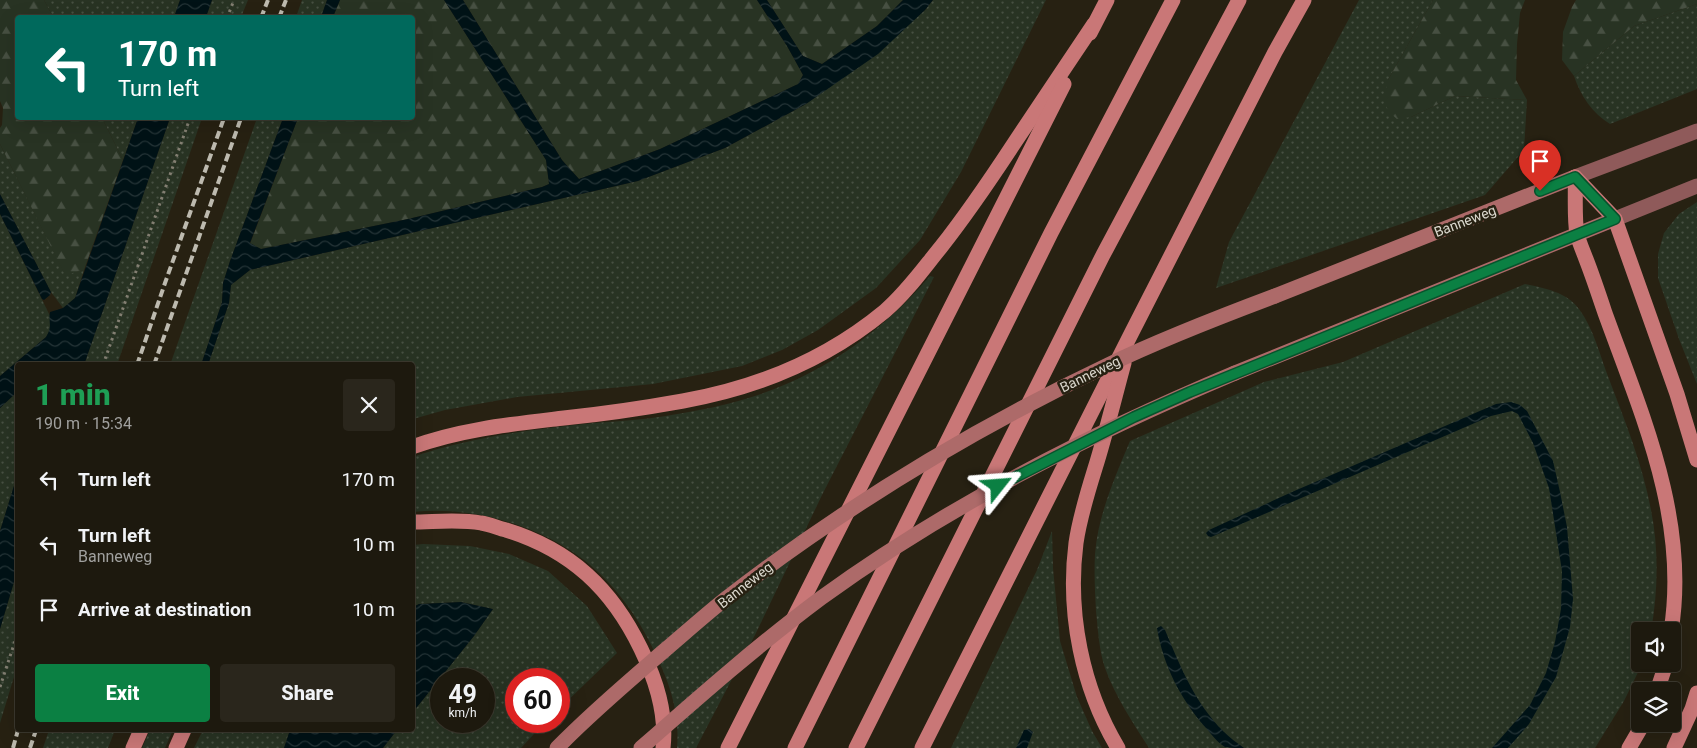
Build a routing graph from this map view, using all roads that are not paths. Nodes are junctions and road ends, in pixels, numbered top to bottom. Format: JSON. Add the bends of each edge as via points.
{"nodes":[{"id":1,"x":1107,"y":0,"type":"edge"},
{"id":2,"x":1173,"y":0,"type":"edge"},
{"id":3,"x":1239,"y":0,"type":"edge"},
{"id":4,"x":1304,"y":0,"type":"edge"},
{"id":5,"x":1094,"y":24,"type":"junction"},
{"id":6,"x":1697,"y":130,"type":"edge"},
{"id":7,"x":1575,"y":177,"type":"junction"},
{"id":8,"x":1697,"y":186,"type":"edge"},
{"id":9,"x":1615,"y":219,"type":"junction"},
{"id":10,"x":1577,"y":234,"type":"junction"},
{"id":11,"x":1132,"y":332,"type":"junction"},
{"id":12,"x":415,"y":445,"type":"edge"},
{"id":13,"x":1697,"y":460,"type":"edge"},
{"id":14,"x":415,"y":522,"type":"edge"},
{"id":15,"x":1673,"y":622,"type":"edge"},
{"id":16,"x":1697,"y":693,"type":"edge"},
{"id":17,"x":140,"y":732,"type":"edge"},
{"id":18,"x":183,"y":732,"type":"edge"},
{"id":19,"x":1638,"y":732,"type":"edge"},
{"id":20,"x":133,"y":748,"type":"edge"},
{"id":21,"x":176,"y":748,"type":"edge"},
{"id":22,"x":557,"y":748,"type":"edge"},
{"id":23,"x":642,"y":748,"type":"edge"},
{"id":24,"x":663,"y":748,"type":"edge"},
{"id":25,"x":728,"y":748,"type":"edge"},
{"id":26,"x":795,"y":748,"type":"edge"},
{"id":27,"x":856,"y":748,"type":"edge"},
{"id":28,"x":922,"y":748,"type":"edge"},
{"id":29,"x":1118,"y":748,"type":"edge"},
{"id":30,"x":1629,"y":748,"type":"edge"},
{"id":31,"x":1674,"y":748,"type":"edge"}],
"edges":[{"from":1,"to":5,"type":"highway"},
{"from":2,"to":26,"type":"highway","via":[[1051,233]]},
{"from":3,"to":27,"type":"highway","via":[[1103,255]]},
{"from":4,"to":11,"type":"highway"},
{"from":5,"to":12,"type":"highway","via":[[965,218],[913,284],[857,332],[818,356],[777,375],[725,392],[683,401],[464,432]]},
{"from":5,"to":25,"type":"highway"},
{"from":6,"to":7,"type":"main road","name":"Banneweg"},
{"from":7,"to":9,"type":"highway"},
{"from":7,"to":10,"type":"highway"},
{"from":7,"to":22,"type":"main road","name":"Banneweg","bridge":true,"via":[[1187,330],[1037,400],[923,464],[784,555],[722,601]]},
{"from":8,"to":9,"type":"main road"},
{"from":9,"to":10,"type":"main road"},
{"from":9,"to":13,"type":"highway"},
{"from":10,"to":15,"type":"highway","via":[[1638,400],[1660,472],[1674,547]]},
{"from":10,"to":23,"type":"main road","bridge":true,"via":[[1235,373],[1126,420],[1037,465],[948,515],[858,573],[712,685]]},
{"from":11,"to":28,"type":"highway"},
{"from":11,"to":29,"type":"highway","via":[[1082,513],[1074,571],[1077,625],[1084,666],[1100,712]]},
{"from":14,"to":24,"type":"highway","via":[[480,523],[521,535],[558,552],[587,573],[620,612],[651,671],[660,699]]},
{"from":16,"to":31,"type":"highway"},
{"from":17,"to":20,"type":"highway"},
{"from":18,"to":21,"type":"highway"},
{"from":19,"to":30,"type":"highway"}]}
